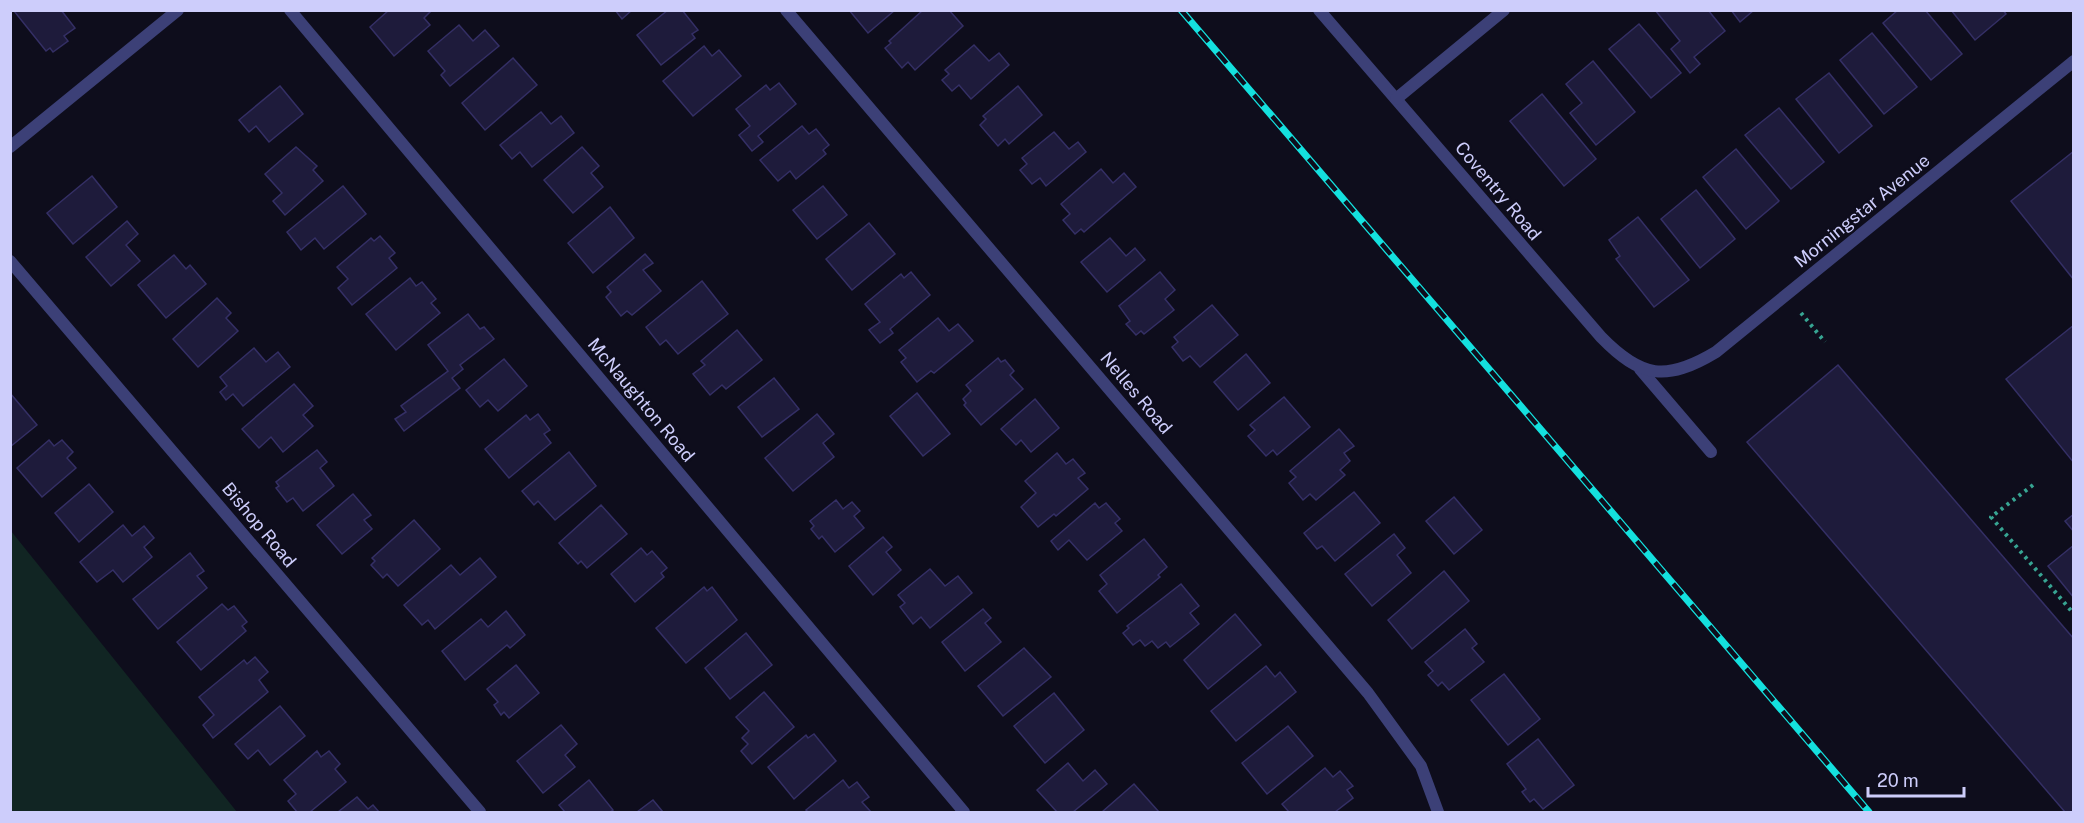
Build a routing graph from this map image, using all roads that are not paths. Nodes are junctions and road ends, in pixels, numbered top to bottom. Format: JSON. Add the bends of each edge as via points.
{"nodes":[{"id":1,"x":178,"y":10,"type":"edge"},
{"id":2,"x":290,"y":10,"type":"edge"},
{"id":3,"x":786,"y":10,"type":"edge"},
{"id":4,"x":1319,"y":10,"type":"edge"},
{"id":5,"x":1504,"y":10,"type":"edge"},
{"id":6,"x":2073,"y":61,"type":"edge"},
{"id":7,"x":1396,"y":99,"type":"junction"},
{"id":8,"x":10,"y":147,"type":"edge"},
{"id":9,"x":10,"y":261,"type":"edge"},
{"id":10,"x":1640,"y":369,"type":"junction"},
{"id":11,"x":1665,"y":373,"type":"joint"},
{"id":12,"x":1711,"y":452,"type":"dead end"},
{"id":13,"x":480,"y":813,"type":"edge"},
{"id":14,"x":964,"y":813,"type":"edge"},
{"id":15,"x":1438,"y":813,"type":"edge"}],
"edges":[{"from":1,"to":8,"type":"street"},
{"from":2,"to":14,"type":"street","name":"McNaughton Road"},
{"from":3,"to":15,"type":"street","name":"Nelles Road","via":[[1368,693],[1421,765]]},
{"from":4,"to":7,"type":"street","name":"Coventry Road"},
{"from":5,"to":7,"type":"street"},
{"from":6,"to":11,"type":"street","name":"Morningstar Avenue","via":[[1716,352],[1689,368]]},
{"from":7,"to":10,"type":"street","name":"Coventry Road","via":[[1575,309],[1621,357]]},
{"from":9,"to":13,"type":"street","name":"Bishop Road"},
{"from":10,"to":11,"type":"street","name":"Coventry Road"},
{"from":10,"to":12,"type":"street"}]}
